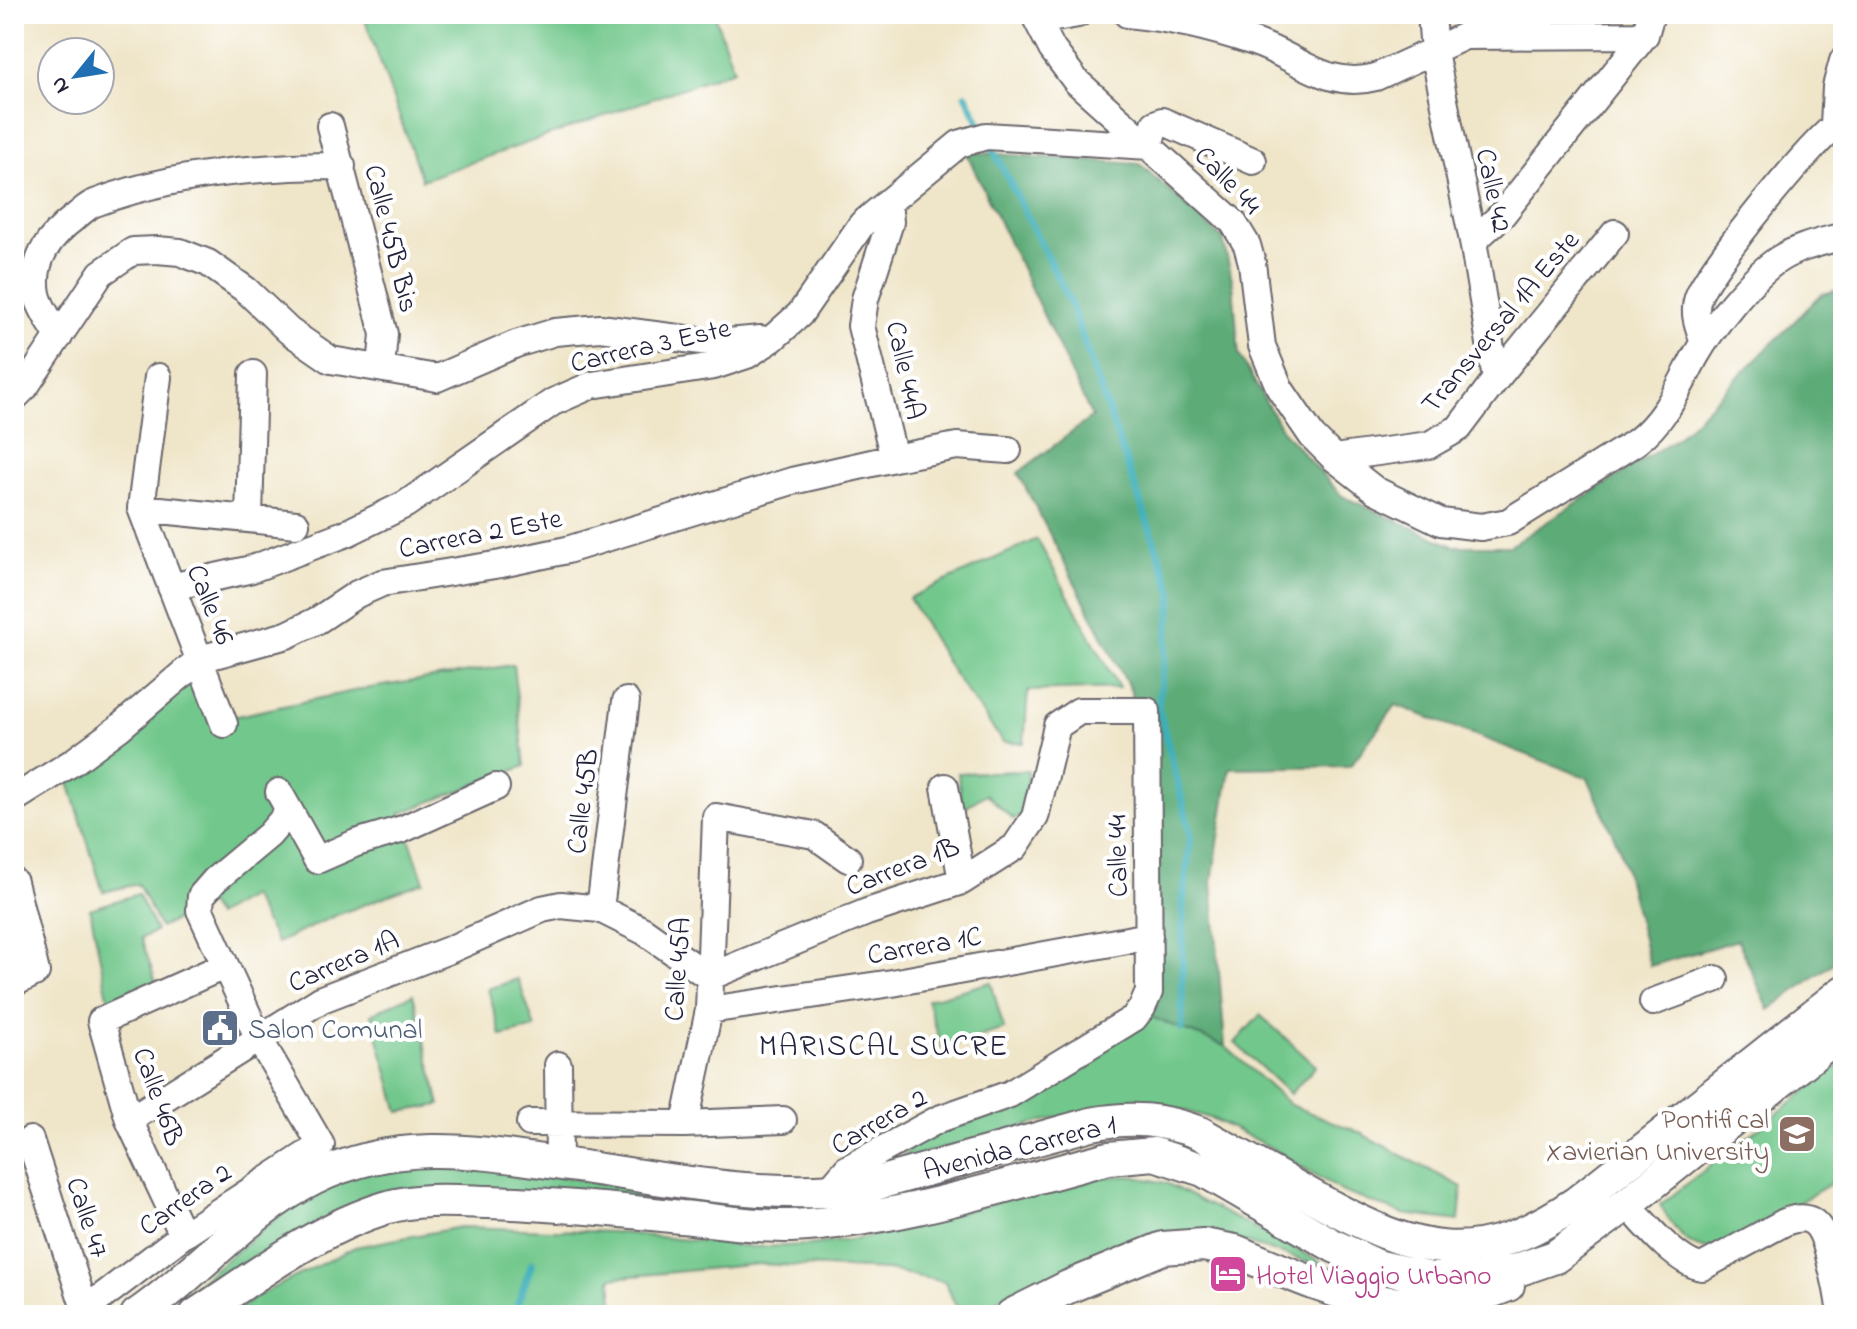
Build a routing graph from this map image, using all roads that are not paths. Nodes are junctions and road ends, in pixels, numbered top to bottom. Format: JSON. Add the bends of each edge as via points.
{"nodes":[{"id":1,"x":1078,"y":14,"type":"edge"},
{"id":2,"x":1127,"y":14,"type":"edge"},
{"id":3,"x":1431,"y":14,"type":"edge"},
{"id":4,"x":1036,"y":18,"type":"edge"},
{"id":5,"x":1467,"y":25,"type":"edge"},
{"id":6,"x":1648,"y":25,"type":"edge"},
{"id":7,"x":1434,"y":52,"type":"junction"},
{"id":8,"x":1843,"y":61,"type":"edge"},
{"id":9,"x":1838,"y":122,"type":"edge"},
{"id":10,"x":330,"y":126,"type":"dead end"},
{"id":11,"x":1149,"y":146,"type":"junction"},
{"id":12,"x":1253,"y":161,"type":"dead end"},
{"id":13,"x":342,"y":166,"type":"junction"},
{"id":14,"x":888,"y":202,"type":"junction"},
{"id":15,"x":1615,"y":233,"type":"dead end"},
{"id":16,"x":1843,"y":236,"type":"edge"},
{"id":17,"x":1473,"y":241,"type":"junction"},
{"id":18,"x":59,"y":337,"type":"junction"},
{"id":19,"x":772,"y":339,"type":"junction"},
{"id":20,"x":1704,"y":342,"type":"junction"},
{"id":21,"x":381,"y":368,"type":"junction"},
{"id":22,"x":253,"y":374,"type":"dead end"},
{"id":23,"x":158,"y":377,"type":"dead end"},
{"id":24,"x":1496,"y":379,"type":"junction"},
{"id":25,"x":14,"y":398,"type":"edge"},
{"id":26,"x":1008,"y":450,"type":"dead end"},
{"id":27,"x":894,"y":458,"type":"junction"},
{"id":28,"x":1334,"y":458,"type":"junction"},
{"id":29,"x":141,"y":508,"type":"junction"},
{"id":30,"x":249,"y":518,"type":"junction"},
{"id":31,"x":296,"y":524,"type":"dead end"},
{"id":32,"x":171,"y":587,"type":"junction"},
{"id":33,"x":200,"y":659,"type":"junction"},
{"id":34,"x":626,"y":701,"type":"dead end"},
{"id":35,"x":1125,"y":709,"type":"joint"},
{"id":36,"x":224,"y":724,"type":"dead end"},
{"id":37,"x":496,"y":787,"type":"dead end"},
{"id":38,"x":945,"y":787,"type":"dead end"},
{"id":39,"x":14,"y":799,"type":"edge"},
{"id":40,"x":848,"y":859,"type":"dead end"},
{"id":41,"x":962,"y":881,"type":"junction"},
{"id":42,"x":14,"y":882,"type":"edge"},
{"id":43,"x":600,"y":909,"type":"junction"},
{"id":44,"x":1149,"y":936,"type":"junction"},
{"id":45,"x":224,"y":966,"type":"junction"},
{"id":46,"x":25,"y":977,"type":"edge"},
{"id":47,"x":709,"y":977,"type":"junction"},
{"id":48,"x":1715,"y":979,"type":"dead end"},
{"id":49,"x":1843,"y":992,"type":"edge"},
{"id":50,"x":1653,"y":1002,"type":"dead end"},
{"id":51,"x":709,"y":1010,"type":"junction"},
{"id":52,"x":1134,"y":1018,"type":"joint"},
{"id":53,"x":1843,"y":1031,"type":"edge"},
{"id":54,"x":258,"y":1037,"type":"junction"},
{"id":55,"x":558,"y":1065,"type":"dead end"},
{"id":56,"x":129,"y":1120,"type":"junction"},
{"id":57,"x":783,"y":1120,"type":"dead end"},
{"id":58,"x":530,"y":1123,"type":"dead end"},
{"id":59,"x":559,"y":1123,"type":"junction"},
{"id":60,"x":685,"y":1124,"type":"junction"},
{"id":61,"x":30,"y":1140,"type":"dead end"},
{"id":62,"x":559,"y":1164,"type":"junction"},
{"id":63,"x":827,"y":1192,"type":"junction"},
{"id":64,"x":1627,"y":1204,"type":"junction"},
{"id":65,"x":183,"y":1235,"type":"junction"},
{"id":66,"x":1555,"y":1257,"type":"junction"},
{"id":67,"x":1376,"y":1309,"type":"edge"},
{"id":68,"x":86,"y":1312,"type":"edge"},
{"id":69,"x":137,"y":1315,"type":"edge"},
{"id":70,"x":196,"y":1315,"type":"edge"},
{"id":71,"x":1012,"y":1315,"type":"edge"},
{"id":72,"x":1841,"y":1315,"type":"edge"}],
"edges":[{"from":1,"to":4,"type":"street"},
{"from":2,"to":7,"type":"street","via":[[1216,30],[1334,80],[1362,81]]},
{"from":3,"to":7,"type":"street","name":"Calle 42"},
{"from":4,"to":11,"type":"street","name":"Calle 44","via":[[1064,67]]},
{"from":5,"to":6,"type":"street"},
{"from":5,"to":7,"type":"street"},
{"from":6,"to":17,"type":"street","via":[[1502,215]]},
{"from":7,"to":17,"type":"street","name":"Calle 42"},
{"from":8,"to":9,"type":"street","via":[[1836,87]]},
{"from":9,"to":20,"type":"street","via":[[1715,266],[1695,310]]},
{"from":10,"to":13,"type":"street","name":"Calle 45B Bis"},
{"from":11,"to":12,"type":"street","via":[[1155,124],[1162,121]]},
{"from":11,"to":14,"type":"street","name":"Carrera 3 Este","via":[[986,136],[959,144]]},
{"from":11,"to":28,"type":"street","name":"Calle 44","via":[[1223,210],[1247,245],[1268,365],[1288,405]]},
{"from":13,"to":18,"type":"street","via":[[186,178],[92,203],[58,230],[41,252],[36,272],[38,296]]},
{"from":13,"to":21,"type":"street","name":"Calle 45B Bis","via":[[384,334]]},
{"from":14,"to":19,"type":"street","name":"Carrera 3 Este","via":[[862,224],[800,314]]},
{"from":14,"to":27,"type":"street","name":"Calle 44A","via":[[890,222],[861,326]]},
{"from":15,"to":24,"type":"street","name":"Transversal 1A Este"},
{"from":16,"to":20,"type":"street","name":"Calle 44","via":[[1779,259],[1756,277]]},
{"from":17,"to":24,"type":"street","name":"Calle 42"},
{"from":18,"to":21,"type":"street","via":[[101,273],[133,251],[180,252],[208,263],[246,290],[289,331],[331,360]]},
{"from":18,"to":25,"type":"street"},
{"from":19,"to":21,"type":"street","via":[[717,343],[600,328],[555,332],[437,378]]},
{"from":19,"to":32,"type":"street","name":"Carrera 3 Este","via":[[714,366],[592,385],[553,402],[406,504],[347,533],[252,569]]},
{"from":20,"to":28,"type":"street","name":"Calle 44","via":[[1653,429],[1508,522],[1481,527],[1441,522],[1375,490]]},
{"from":22,"to":30,"type":"street"},
{"from":23,"to":29,"type":"street"},
{"from":24,"to":28,"type":"street","name":"Transversal 1A Este","via":[[1459,428],[1443,439],[1415,448]]},
{"from":26,"to":27,"type":"street","name":"Carrera 2 Este","via":[[957,446]]},
{"from":27,"to":33,"type":"street","name":"Carrera 2 Este","via":[[792,481],[567,550],[382,583],[287,635]]},
{"from":29,"to":30,"type":"street"},
{"from":29,"to":32,"type":"street","name":"Calle 46"},
{"from":30,"to":31,"type":"street"},
{"from":32,"to":33,"type":"street","name":"Calle 46"},
{"from":33,"to":36,"type":"street","name":"Calle 46"},
{"from":33,"to":39,"type":"street","name":"Carrera 2 Este","via":[[119,728]]},
{"from":34,"to":43,"type":"street","name":"Calle 45B"},
{"from":35,"to":41,"type":"street","name":"Carrera 1B","via":[[1079,711],[1057,726],[1035,817],[1015,847]]},
{"from":35,"to":44,"type":"street","name":"Calle 44","via":[[1147,711]]},
{"from":37,"to":45,"type":"street","via":[[317,860],[284,802],[269,835],[201,896],[200,910]]},
{"from":38,"to":41,"type":"street"},
{"from":40,"to":47,"type":"street","name":"Calle 45A","via":[[814,835],[716,817]]},
{"from":41,"to":47,"type":"street","name":"Carrera 1B","via":[[867,912]]},
{"from":42,"to":46,"type":"street"},
{"from":43,"to":47,"type":"street","via":[[644,931]]},
{"from":43,"to":54,"type":"street","name":"Carrera 1A","via":[[542,909],[322,999]]},
{"from":44,"to":51,"type":"street","name":"Carrera 1C"},
{"from":44,"to":52,"type":"street","name":"Calle 44","via":[[1149,992]]},
{"from":45,"to":54,"type":"street"},
{"from":45,"to":56,"type":"street","name":"Calle 46B","via":[[101,1021]]},
{"from":47,"to":51,"type":"street","name":"Calle 45A"},
{"from":48,"to":50,"type":"street"},
{"from":49,"to":63,"type":"main road","name":"Avenida Carrera 1","via":[[1576,1203],[1504,1242],[1470,1248],[1401,1240],[1365,1226],[1200,1133],[1147,1119],[1091,1124],[860,1188]]},
{"from":51,"to":60,"type":"street","name":"Calle 45A"},
{"from":52,"to":63,"type":"street","name":"Carrera 2","via":[[1010,1094],[939,1119],[847,1169]]},
{"from":53,"to":64,"type":"main road","name":"Avenida Carrera 1"},
{"from":54,"to":56,"type":"street","name":"Carrera 1A"},
{"from":54,"to":65,"type":"street","name":"Carrera 2","via":[[321,1145]]},
{"from":55,"to":59,"type":"street"},
{"from":56,"to":65,"type":"street","name":"Calle 46B"},
{"from":57,"to":60,"type":"street"},
{"from":58,"to":59,"type":"street"},
{"from":59,"to":60,"type":"street"},
{"from":59,"to":62,"type":"street"},
{"from":61,"to":68,"type":"street","name":"Calle 47"},
{"from":62,"to":63,"type":"main road","name":"Avenida Carrera 1","via":[[703,1185]]},
{"from":62,"to":69,"type":"main road","name":"Avenida Carrera 1","via":[[466,1150],[381,1156],[347,1165],[281,1197]]},
{"from":64,"to":66,"type":"main road","name":"Avenida Carrera 1"},
{"from":64,"to":72,"type":"street","via":[[1687,1262],[1702,1267],[1785,1222],[1811,1221],[1823,1233]]},
{"from":65,"to":68,"type":"street","name":"Carrera 2"},
{"from":66,"to":67,"type":"main road","via":[[1501,1288],[1462,1302]]},
{"from":66,"to":70,"type":"main road","name":"Avenida Carrera 1","via":[[1480,1278],[1403,1274],[1334,1246],[1203,1170],[1154,1154],[1109,1158],[913,1210],[834,1223],[763,1226],[547,1204],[416,1202],[339,1226]]},
{"from":67,"to":71,"type":"main road","via":[[1235,1251],[1185,1245],[1138,1257]]}]}
